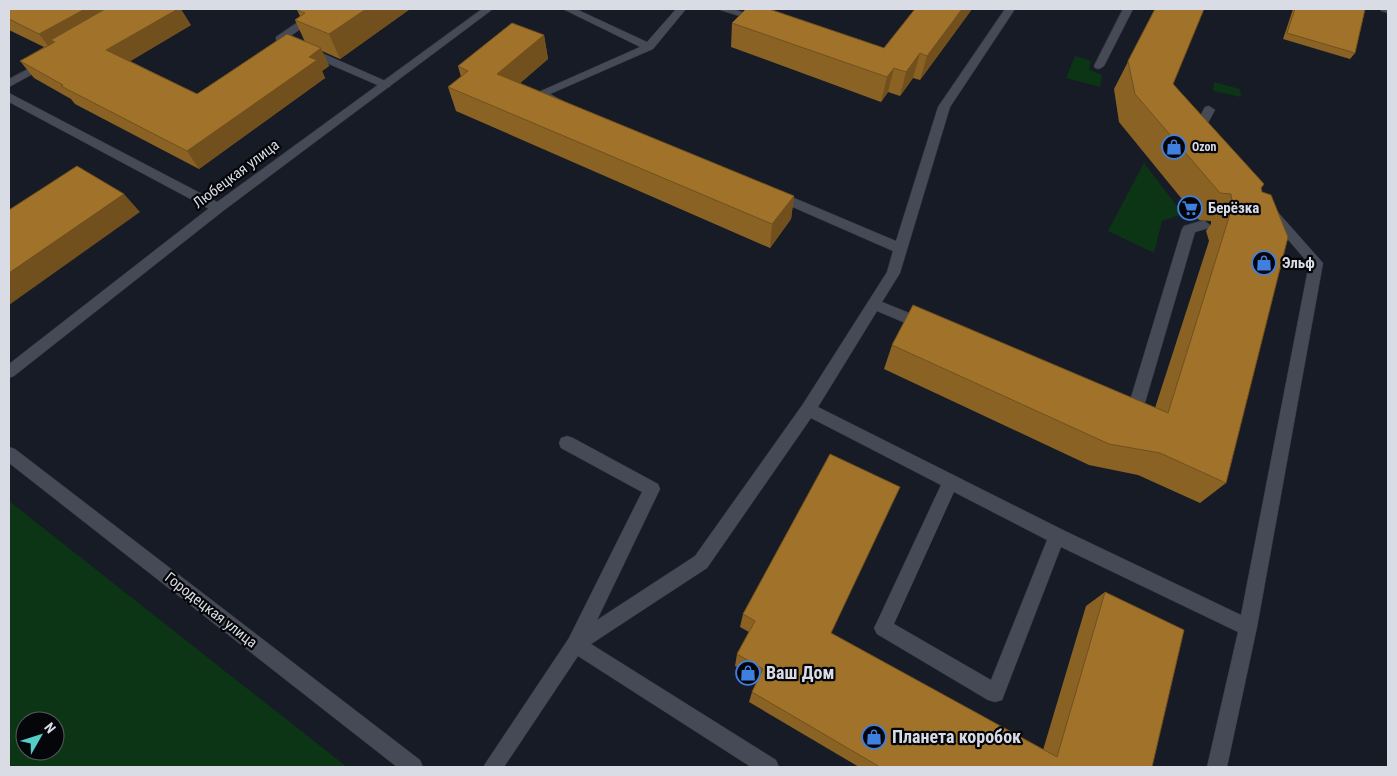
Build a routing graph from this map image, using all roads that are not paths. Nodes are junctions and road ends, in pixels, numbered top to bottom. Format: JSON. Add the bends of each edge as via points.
{"nodes":[{"id":1,"x":323,"y":9,"type":"edge"},
{"id":2,"x":488,"y":9,"type":"edge"},
{"id":3,"x":568,"y":9,"type":"edge"},
{"id":4,"x":681,"y":9,"type":"edge"},
{"id":5,"x":722,"y":9,"type":"edge"},
{"id":6,"x":1010,"y":9,"type":"edge"},
{"id":7,"x":1128,"y":9,"type":"edge"},
{"id":8,"x":768,"y":22,"type":"edge"},
{"id":9,"x":649,"y":48,"type":"junction"},
{"id":10,"x":58,"y":56,"type":"edge"},
{"id":11,"x":1099,"y":66,"type":"dead end"},
{"id":12,"x":9,"y":84,"type":"edge"},
{"id":13,"x":386,"y":85,"type":"junction"},
{"id":14,"x":9,"y":97,"type":"edge"},
{"id":15,"x":568,"y":105,"type":"edge"},
{"id":16,"x":1209,"y":110,"type":"dead end"},
{"id":17,"x":1210,"y":147,"type":"edge"},
{"id":18,"x":768,"y":191,"type":"edge"},
{"id":19,"x":218,"y":208,"type":"junction"},
{"id":20,"x":1262,"y":210,"type":"edge"},
{"id":21,"x":1204,"y":225,"type":"dead end"},
{"id":22,"x":900,"y":249,"type":"junction"},
{"id":23,"x":874,"y":304,"type":"junction"},
{"id":24,"x":937,"y":331,"type":"edge"},
{"id":25,"x":9,"y":372,"type":"edge"},
{"id":26,"x":1116,"y":406,"type":"edge"},
{"id":27,"x":808,"y":409,"type":"junction"},
{"id":28,"x":568,"y":443,"type":"dead end"},
{"id":29,"x":9,"y":454,"type":"edge"},
{"id":30,"x":950,"y":482,"type":"junction"},
{"id":31,"x":1057,"y":536,"type":"junction"},
{"id":32,"x":1248,"y":627,"type":"junction"},
{"id":33,"x":575,"y":644,"type":"junction"},
{"id":34,"x":413,"y":767,"type":"edge"},
{"id":35,"x":493,"y":767,"type":"edge"},
{"id":36,"x":769,"y":767,"type":"edge"},
{"id":37,"x":1217,"y":767,"type":"edge"}],
"edges":[{"from":1,"to":13,"type":"street","via":[[280,38]]},
{"from":2,"to":13,"type":"street","name":"Любецкая улица"},
{"from":3,"to":9,"type":"street"},
{"from":4,"to":9,"type":"street"},
{"from":5,"to":8,"type":"street"},
{"from":6,"to":22,"type":"street","via":[[944,107]]},
{"from":7,"to":11,"type":"street"},
{"from":9,"to":15,"type":"street","via":[[540,94]]},
{"from":10,"to":12,"type":"street"},
{"from":13,"to":19,"type":"street","name":"Любецкая улица"},
{"from":14,"to":19,"type":"street"},
{"from":16,"to":17,"type":"street","via":[[1197,133]]},
{"from":18,"to":22,"type":"street"},
{"from":19,"to":25,"type":"street","name":"Любецкая улица"},
{"from":20,"to":32,"type":"street","via":[[1316,262]]},
{"from":21,"to":26,"type":"street","via":[[1189,228],[1134,413]]},
{"from":22,"to":23,"type":"street","via":[[893,273]]},
{"from":23,"to":24,"type":"street"},
{"from":23,"to":27,"type":"street"},
{"from":27,"to":30,"type":"street"},
{"from":27,"to":33,"type":"street","via":[[701,562]]},
{"from":28,"to":33,"type":"street","via":[[652,489]]},
{"from":29,"to":34,"type":"street","name":"Городецкая улица"},
{"from":30,"to":31,"type":"street"},
{"from":30,"to":31,"type":"street","via":[[883,628],[995,693]]},
{"from":31,"to":32,"type":"street"},
{"from":32,"to":37,"type":"street"},
{"from":33,"to":35,"type":"street"},
{"from":33,"to":36,"type":"street"}]}
